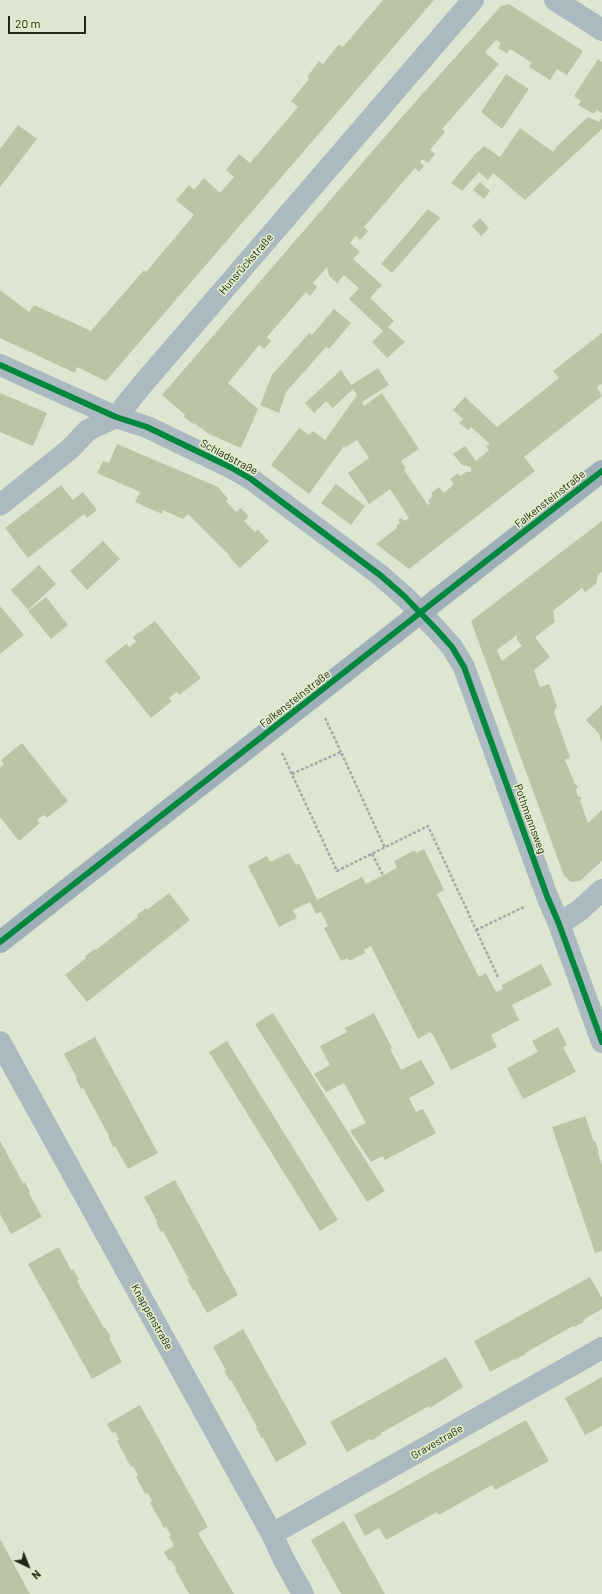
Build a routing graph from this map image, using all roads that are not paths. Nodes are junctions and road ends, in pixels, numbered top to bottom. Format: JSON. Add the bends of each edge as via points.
{"nodes":[{"id":1,"x":473,"y":0,"type":"edge"},
{"id":2,"x":556,"y":0,"type":"edge"},
{"id":3,"x":602,"y":30,"type":"edge"},
{"id":4,"x":0,"y":364,"type":"edge"},
{"id":5,"x":116,"y":417,"type":"junction"},
{"id":6,"x":602,"y":472,"type":"edge"},
{"id":7,"x":0,"y":505,"type":"edge"},
{"id":8,"x":421,"y":612,"type":"junction"},
{"id":9,"x":602,"y":890,"type":"edge"},
{"id":10,"x":559,"y":924,"type":"junction"},
{"id":11,"x":0,"y":942,"type":"edge"},
{"id":12,"x":0,"y":1042,"type":"edge"},
{"id":13,"x":602,"y":1042,"type":"edge"},
{"id":14,"x":602,"y":1348,"type":"edge"},
{"id":15,"x":272,"y":1534,"type":"junction"},
{"id":16,"x":303,"y":1594,"type":"edge"}],
"edges":[{"from":1,"to":5,"type":"street","name":"Hunsrückstraße"},
{"from":2,"to":3,"type":"street"},
{"from":4,"to":5,"type":"street","name":"Schladstraße"},
{"from":5,"to":7,"type":"street","name":"Hunsrückstraße","via":[[88,430],[70,449]]},
{"from":5,"to":8,"type":"street","name":"Schladstraße","via":[[147,427],[251,479],[380,575]]},
{"from":6,"to":8,"type":"street","name":"Falkensteinstraße"},
{"from":8,"to":10,"type":"street","name":"Pothmannsweg","via":[[452,647],[464,667]]},
{"from":8,"to":11,"type":"street","name":"Falkensteinstraße"},
{"from":9,"to":10,"type":"street","via":[[580,910]]},
{"from":10,"to":13,"type":"street","name":"Pothmannsweg"},
{"from":12,"to":15,"type":"street","name":"Knappenstraße"},
{"from":14,"to":15,"type":"street","name":"Gravestraße"},
{"from":15,"to":16,"type":"street","name":"Knappenstraße"}]}
